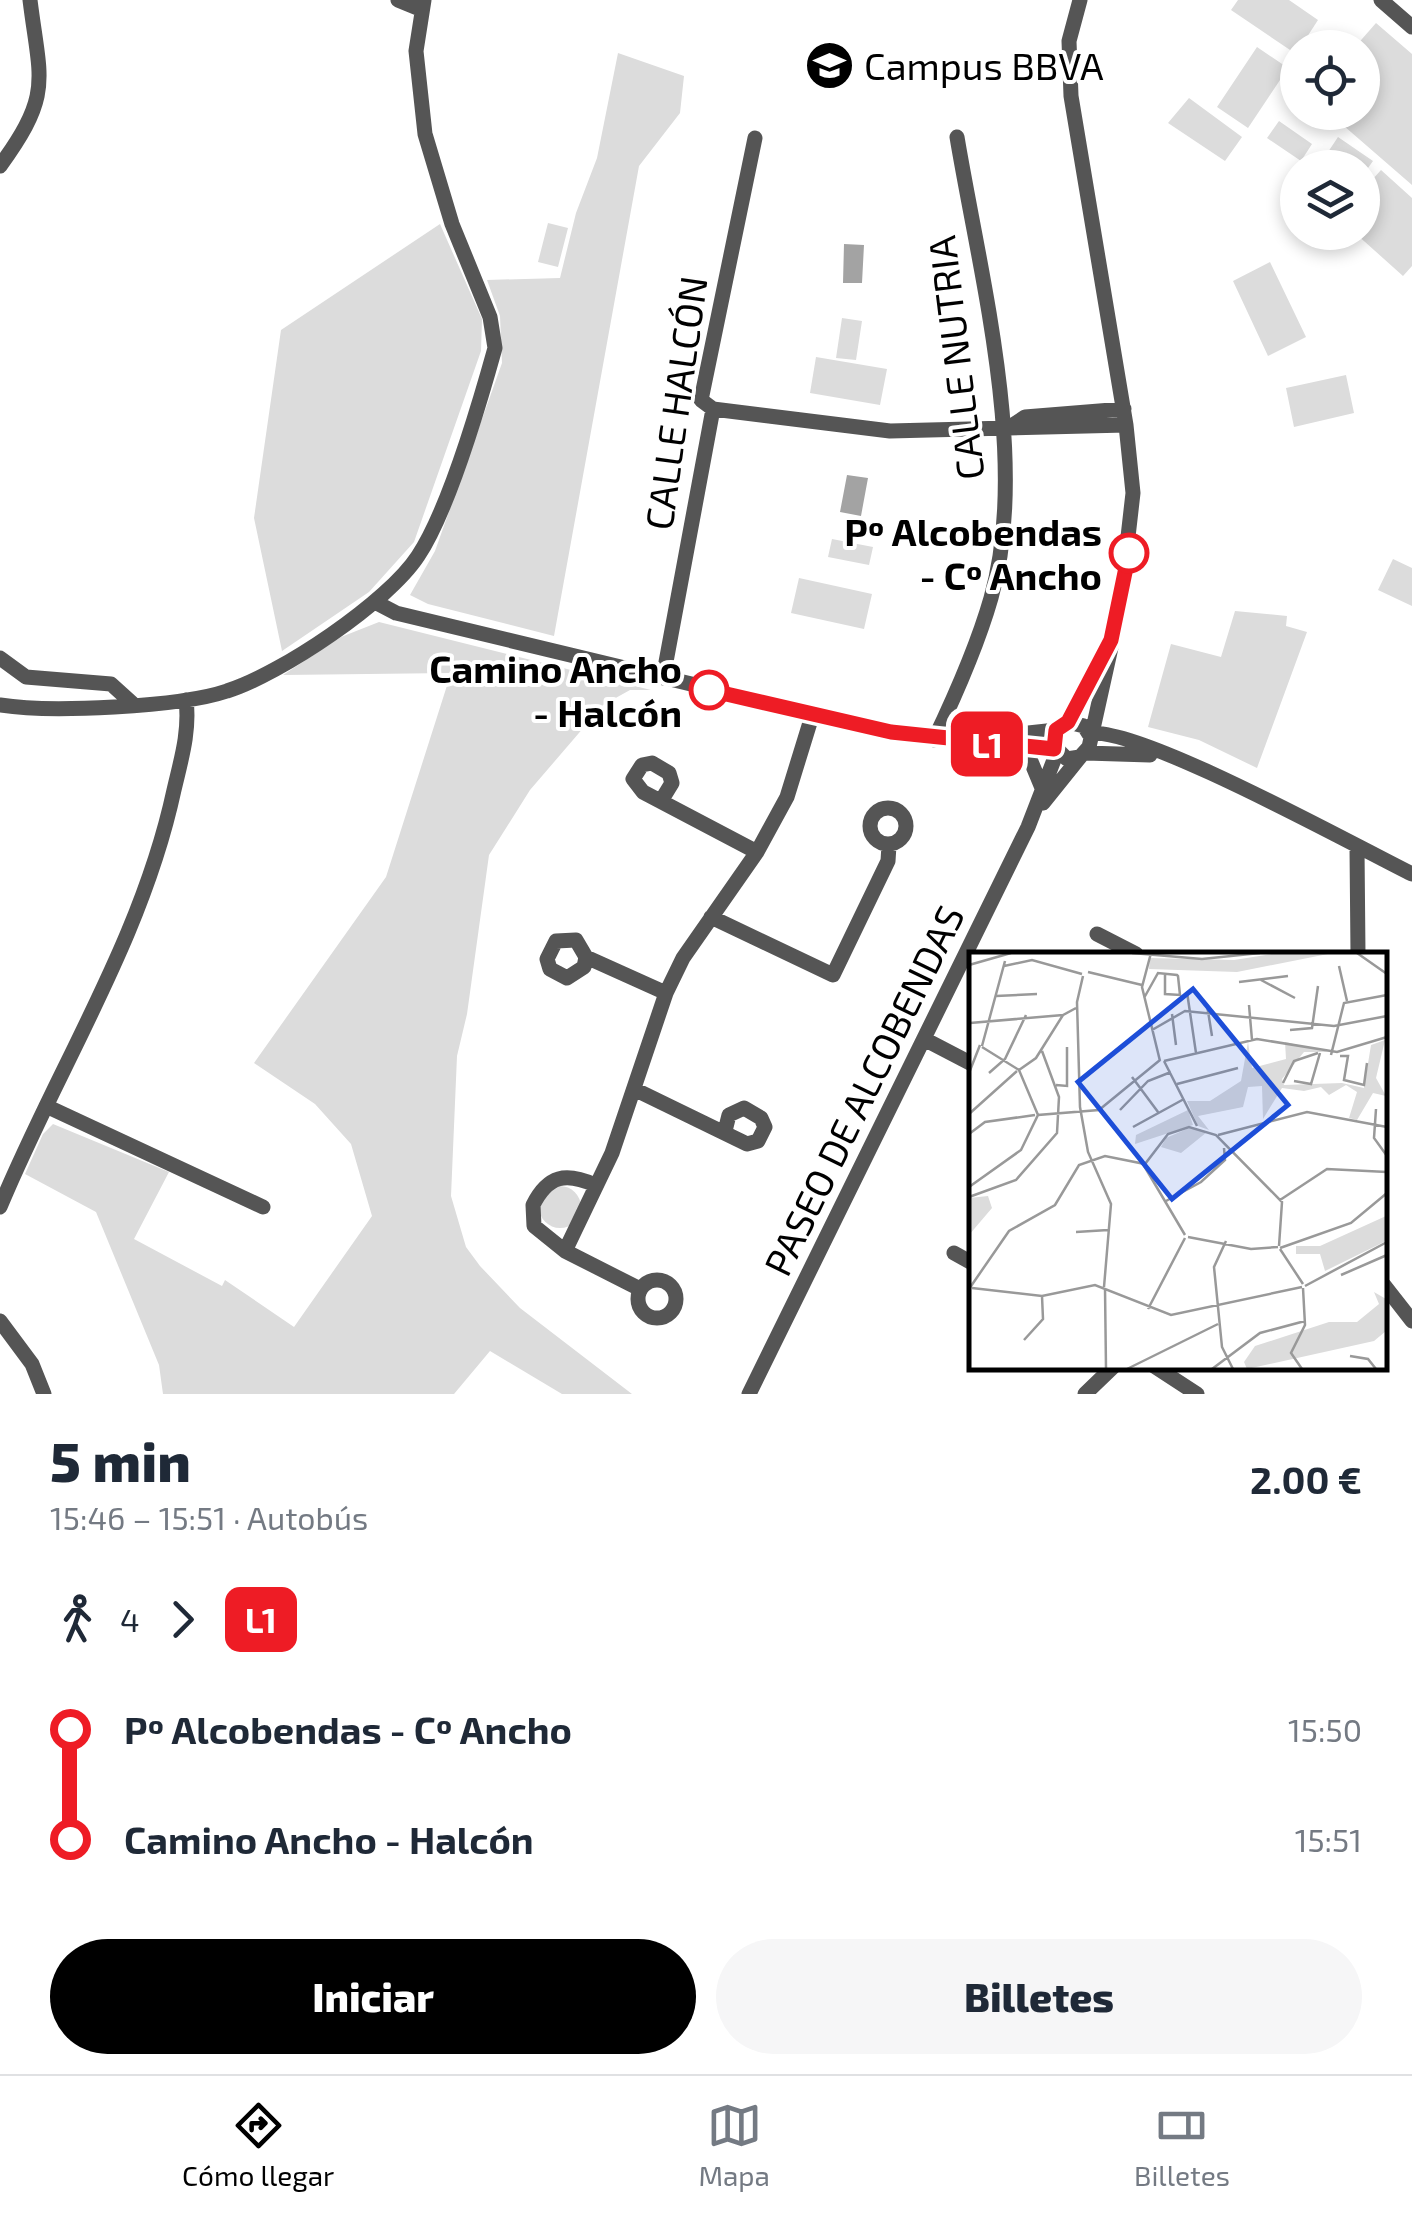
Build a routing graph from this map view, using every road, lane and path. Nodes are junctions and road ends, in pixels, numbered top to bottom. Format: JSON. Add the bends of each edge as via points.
{"nodes":[{"id":1,"x":30,"y":0,"type":"edge"},
{"id":2,"x":398,"y":0,"type":"edge"},
{"id":3,"x":1080,"y":0,"type":"edge"},
{"id":4,"x":1381,"y":0,"type":"edge"},
{"id":5,"x":422,"y":4,"type":"edge"},
{"id":6,"x":1412,"y":27,"type":"edge"},
{"id":7,"x":957,"y":137,"type":"dead end"},
{"id":8,"x":754,"y":138,"type":"dead end"},
{"id":9,"x":0,"y":166,"type":"edge"},
{"id":10,"x":712,"y":409,"type":"junction"},
{"id":11,"x":1125,"y":417,"type":"junction"},
{"id":12,"x":1008,"y":426,"type":"junction"},
{"id":13,"x":390,"y":589,"type":"junction"},
{"id":14,"x":375,"y":602,"type":"junction"},
{"id":15,"x":416,"y":615,"type":"junction"},
{"id":16,"x":1111,"y":640,"type":"junction"},
{"id":17,"x":0,"y":658,"type":"edge"},
{"id":18,"x":663,"y":678,"type":"junction"},
{"id":19,"x":194,"y":698,"type":"junction"},
{"id":20,"x":132,"y":703,"type":"junction"},
{"id":21,"x":0,"y":706,"type":"edge"},
{"id":22,"x":812,"y":716,"type":"junction"},
{"id":23,"x":1062,"y":726,"type":"junction"},
{"id":24,"x":1089,"y":734,"type":"junction"},
{"id":25,"x":934,"y":740,"type":"junction"},
{"id":26,"x":964,"y":740,"type":"junction"},
{"id":27,"x":1012,"y":748,"type":"junction"},
{"id":28,"x":1056,"y":750,"type":"junction"},
{"id":29,"x":1082,"y":755,"type":"junction"},
{"id":30,"x":1170,"y":756,"type":"junction"},
{"id":31,"x":1042,"y":788,"type":"junction"},
{"id":32,"x":662,"y":801,"type":"dead end"},
{"id":33,"x":1035,"y":814,"type":"junction"},
{"id":34,"x":890,"y":845,"type":"dead end"},
{"id":35,"x":1357,"y":848,"type":"junction"},
{"id":36,"x":757,"y":852,"type":"junction"},
{"id":37,"x":1412,"y":874,"type":"edge"},
{"id":38,"x":711,"y":916,"type":"junction"},
{"id":39,"x":1097,"y":934,"type":"dead end"},
{"id":40,"x":1132,"y":952,"type":"edge"},
{"id":41,"x":1358,"y":952,"type":"edge"},
{"id":42,"x":586,"y":957,"type":"dead end"},
{"id":43,"x":666,"y":992,"type":"junction"},
{"id":44,"x":924,"y":1039,"type":"junction"},
{"id":45,"x":969,"y":1062,"type":"edge"},
{"id":46,"x":636,"y":1090,"type":"junction"},
{"id":47,"x":46,"y":1106,"type":"junction"},
{"id":48,"x":725,"y":1131,"type":"dead end"},
{"id":49,"x":595,"y":1186,"type":"junction"},
{"id":50,"x":0,"y":1207,"type":"edge"},
{"id":51,"x":262,"y":1207,"type":"dead end"},
{"id":52,"x":565,"y":1251,"type":"junction"},
{"id":53,"x":954,"y":1254,"type":"dead end"},
{"id":54,"x":969,"y":1262,"type":"edge"},
{"id":55,"x":640,"y":1289,"type":"dead end"},
{"id":56,"x":1387,"y":1289,"type":"edge"},
{"id":57,"x":0,"y":1321,"type":"edge"},
{"id":58,"x":1412,"y":1321,"type":"edge"},
{"id":59,"x":1111,"y":1369,"type":"edge"},
{"id":60,"x":1159,"y":1369,"type":"edge"},
{"id":61,"x":44,"y":1394,"type":"edge"},
{"id":62,"x":749,"y":1394,"type":"edge"},
{"id":63,"x":1085,"y":1394,"type":"edge"},
{"id":64,"x":1197,"y":1394,"type":"edge"}],
"edges":[{"from":1,"to":9,"type":"street","via":[[40,51],[37,101]]},
{"from":2,"to":5,"type":"street"},
{"from":3,"to":11,"type":"street","via":[[1070,40],[1071,96]]},
{"from":4,"to":6,"type":"street"},
{"from":5,"to":13,"type":"street","via":[[416,52],[426,134],[495,348],[432,530]]},
{"from":7,"to":12,"type":"street","name":"CALLE NUTRIA"},
{"from":8,"to":10,"type":"street","name":"CALLE HALCÓN","via":[[701,400]]},
{"from":10,"to":12,"type":"street","via":[[890,431]]},
{"from":10,"to":18,"type":"street","name":"CALLE HALCÓN"},
{"from":11,"to":12,"type":"street","via":[[1032,430]]},
{"from":11,"to":16,"type":"street","via":[[1133,493]]},
{"from":12,"to":25,"type":"street","name":"CALLE NUTRIA","via":[[992,595]]},
{"from":13,"to":14,"type":"street"},
{"from":13,"to":15,"type":"street"},
{"from":14,"to":15,"type":"street"},
{"from":14,"to":19,"type":"street","via":[[260,676]]},
{"from":15,"to":18,"type":"street"},
{"from":16,"to":23,"type":"street"},
{"from":16,"to":24,"type":"street"},
{"from":17,"to":20,"type":"street","via":[[26,677],[111,684]]},
{"from":18,"to":22,"type":"street"},
{"from":19,"to":20,"type":"street"},
{"from":19,"to":47,"type":"street","via":[[165,835],[140,908]]},
{"from":20,"to":21,"type":"street"},
{"from":22,"to":25,"type":"street"},
{"from":22,"to":36,"type":"street","via":[[786,797]]},
{"from":23,"to":24,"type":"street","via":[[1084,726]]},
{"from":23,"to":26,"type":"street"},
{"from":23,"to":28,"type":"street"},
{"from":24,"to":29,"type":"street"},
{"from":24,"to":30,"type":"street","via":[[1102,731]]},
{"from":25,"to":26,"type":"street"},
{"from":26,"to":27,"type":"street"},
{"from":27,"to":28,"type":"street"},
{"from":27,"to":31,"type":"street","via":[[1030,758]]},
{"from":28,"to":29,"type":"street","via":[[1067,759]]},
{"from":28,"to":31,"type":"street","name":"PASEO DE ALCOBENDAS"},
{"from":29,"to":30,"type":"street"},
{"from":29,"to":33,"type":"street","name":"PASEO DE ALCOBENDAS"},
{"from":30,"to":35,"type":"street"},
{"from":31,"to":33,"type":"street","name":"PASEO DE ALCOBENDAS"},
{"from":32,"to":36,"type":"street"},
{"from":33,"to":44,"type":"street","name":"PASEO DE ALCOBENDAS"},
{"from":34,"to":38,"type":"street","via":[[833,975]]},
{"from":35,"to":37,"type":"street"},
{"from":35,"to":41,"type":"street"},
{"from":36,"to":38,"type":"street"},
{"from":38,"to":43,"type":"street"},
{"from":39,"to":40,"type":"street"},
{"from":42,"to":43,"type":"street"},
{"from":43,"to":46,"type":"street"},
{"from":44,"to":45,"type":"street"},
{"from":44,"to":62,"type":"street","name":"PASEO DE ALCOBENDAS"},
{"from":46,"to":48,"type":"street"},
{"from":46,"to":49,"type":"street"},
{"from":47,"to":50,"type":"street"},
{"from":47,"to":51,"type":"street"},
{"from":49,"to":52,"type":"street"},
{"from":49,"to":52,"type":"street","via":[[557,1177],[533,1205],[539,1234]]},
{"from":52,"to":55,"type":"street"},
{"from":53,"to":54,"type":"street"},
{"from":56,"to":58,"type":"street"},
{"from":57,"to":61,"type":"street","via":[[32,1364]]},
{"from":59,"to":63,"type":"street"},
{"from":60,"to":64,"type":"street"}]}
